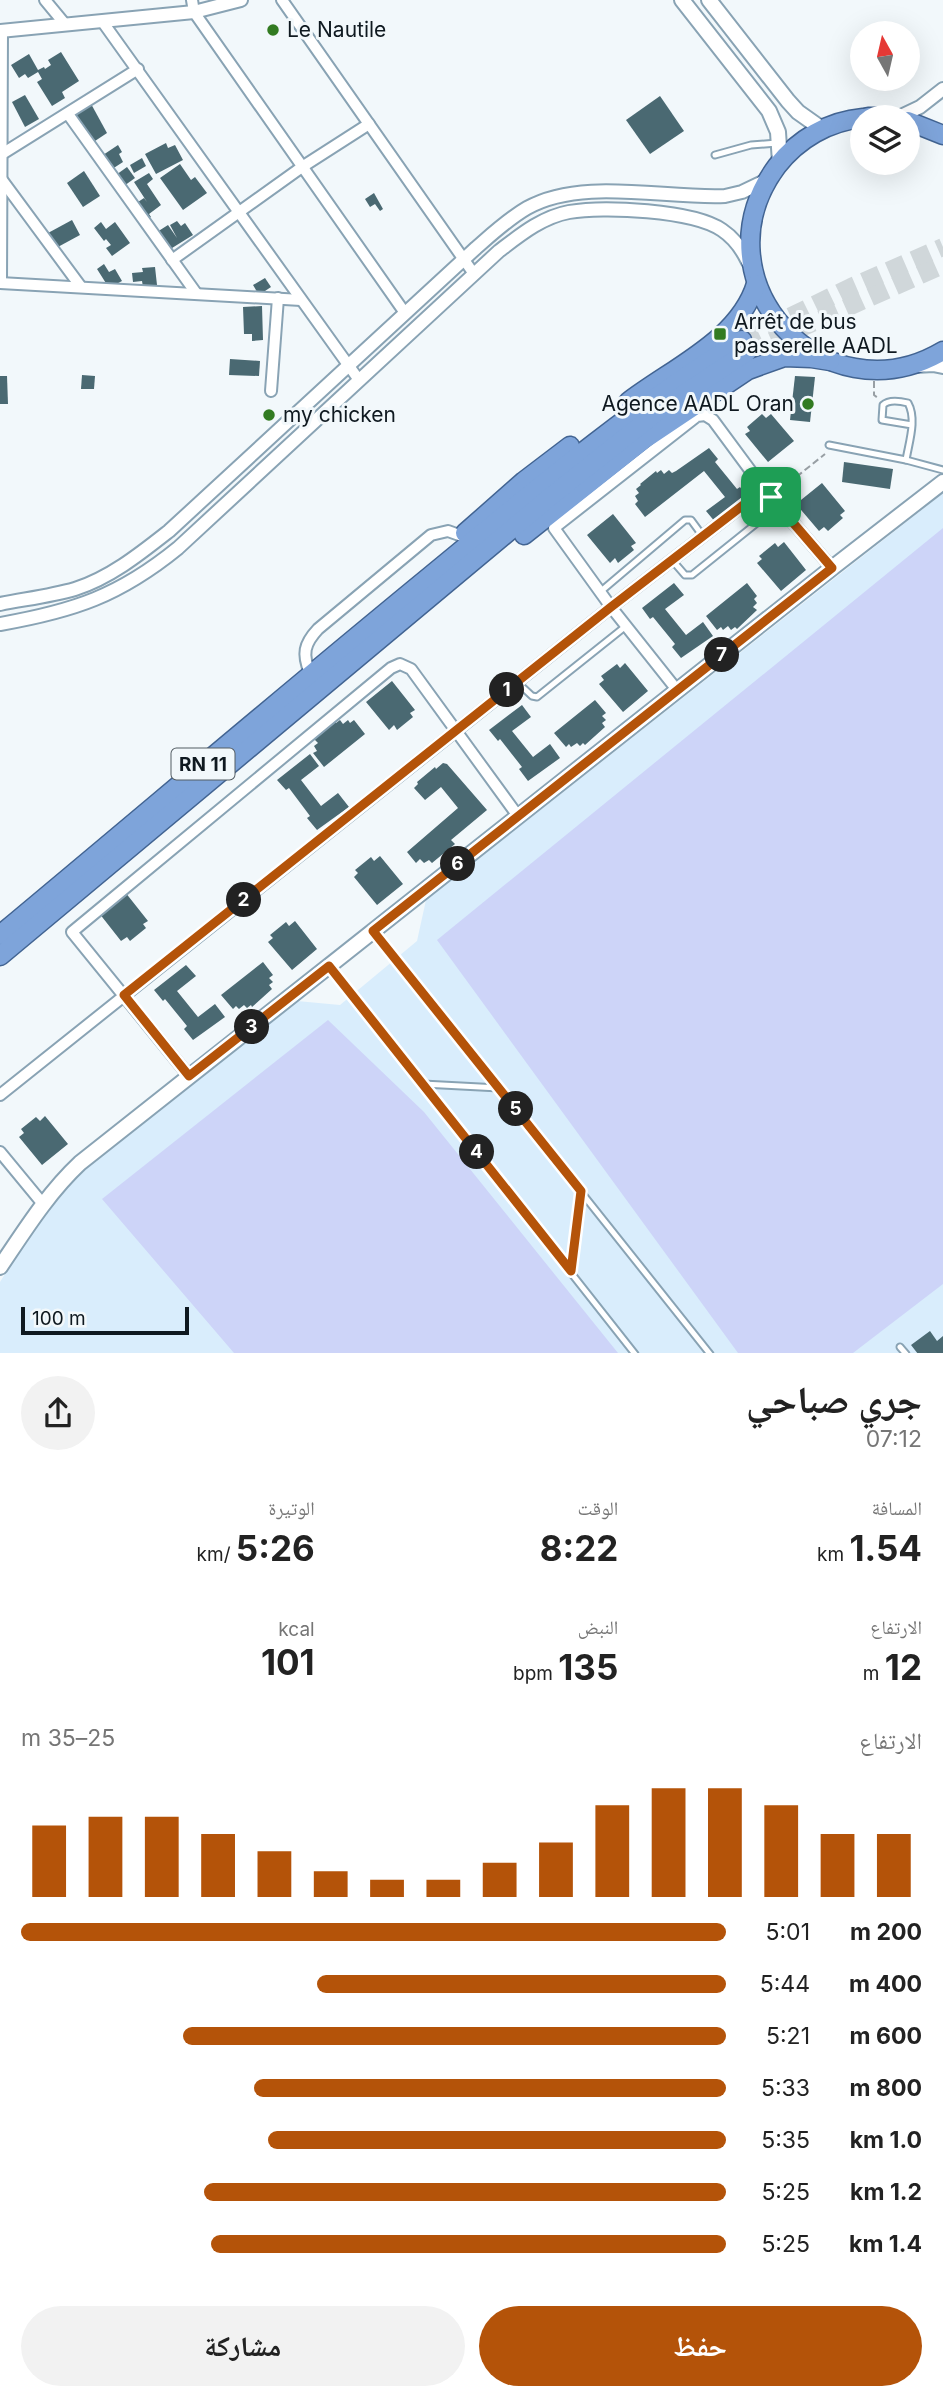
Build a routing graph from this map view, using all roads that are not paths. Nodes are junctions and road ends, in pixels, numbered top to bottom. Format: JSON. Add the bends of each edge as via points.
{"nodes":[{"id":1,"x":45,"y":0,"type":"edge"},
{"id":2,"x":241,"y":0,"type":"edge"},
{"id":3,"x":282,"y":0,"type":"edge"},
{"id":4,"x":681,"y":0,"type":"edge"},
{"id":5,"x":709,"y":0,"type":"edge"},
{"id":6,"x":193,"y":6,"type":"edge"},
{"id":7,"x":102,"y":21,"type":"junction"},
{"id":8,"x":64,"y":23,"type":"junction"},
{"id":9,"x":1,"y":31,"type":"edge"},
{"id":10,"x":138,"y":68,"type":"junction"},
{"id":11,"x":943,"y":89,"type":"edge"},
{"id":12,"x":920,"y":106,"type":"edge"},
{"id":13,"x":68,"y":114,"type":"junction"},
{"id":14,"x":850,"y":120,"type":"edge"},
{"id":15,"x":369,"y":124,"type":"junction"},
{"id":16,"x":920,"y":126,"type":"edge"},
{"id":17,"x":822,"y":129,"type":"junction"},
{"id":18,"x":943,"y":135,"type":"edge"},
{"id":19,"x":780,"y":143,"type":"junction"},
{"id":20,"x":2,"y":153,"type":"junction"},
{"id":21,"x":715,"y":155,"type":"dead end"},
{"id":22,"x":780,"y":163,"type":"junction"},
{"id":23,"x":302,"y":167,"type":"junction"},
{"id":24,"x":2,"y":180,"type":"edge"},
{"id":25,"x":767,"y":180,"type":"junction"},
{"id":26,"x":239,"y":212,"type":"junction"},
{"id":27,"x":172,"y":260,"type":"junction"},
{"id":28,"x":463,"y":260,"type":"junction"},
{"id":29,"x":474,"y":274,"type":"junction"},
{"id":30,"x":755,"y":278,"type":"junction"},
{"id":31,"x":1,"y":283,"type":"edge"},
{"id":32,"x":81,"y":287,"type":"junction"},
{"id":33,"x":196,"y":293,"type":"junction"},
{"id":34,"x":278,"y":298,"type":"junction"},
{"id":35,"x":301,"y":300,"type":"junction"},
{"id":36,"x":405,"y":313,"type":"junction"},
{"id":37,"x":943,"y":351,"type":"edge"},
{"id":38,"x":830,"y":361,"type":"junction"},
{"id":39,"x":347,"y":366,"type":"junction"},
{"id":40,"x":911,"y":366,"type":"junction"},
{"id":41,"x":943,"y":366,"type":"edge"},
{"id":42,"x":359,"y":380,"type":"junction"},
{"id":43,"x":271,"y":391,"type":"dead end"},
{"id":44,"x":912,"y":425,"type":"junction"},
{"id":45,"x":829,"y":445,"type":"road end"},
{"id":46,"x":906,"y":460,"type":"junction"},
{"id":47,"x":943,"y":470,"type":"edge"},
{"id":48,"x":943,"y":482,"type":"edge"},
{"id":49,"x":771,"y":497,"type":"junction"},
{"id":50,"x":702,"y":535,"type":"junction"},
{"id":51,"x":462,"y":536,"type":"junction"},
{"id":52,"x":672,"y":560,"type":"junction"},
{"id":53,"x":832,"y":568,"type":"junction"},
{"id":54,"x":600,"y":592,"type":"junction"},
{"id":55,"x":407,"y":594,"type":"junction"},
{"id":56,"x":0,"y":604,"type":"edge"},
{"id":57,"x":611,"y":607,"type":"junction"},
{"id":58,"x":0,"y":624,"type":"edge"},
{"id":59,"x":626,"y":626,"type":"junction"},
{"id":60,"x":365,"y":654,"type":"junction"},
{"id":61,"x":310,"y":673,"type":"junction"},
{"id":62,"x":517,"y":682,"type":"junction"},
{"id":63,"x":677,"y":690,"type":"junction"},
{"id":64,"x":455,"y":731,"type":"junction"},
{"id":65,"x":518,"y":816,"type":"junction"},
{"id":66,"x":373,"y":931,"type":"junction"},
{"id":67,"x":0,"y":934,"type":"edge"},
{"id":68,"x":0,"y":956,"type":"edge"},
{"id":69,"x":329,"y":966,"type":"junction"},
{"id":70,"x":124,"y":995,"type":"junction"},
{"id":71,"x":189,"y":1076,"type":"junction"},
{"id":72,"x":423,"y":1084,"type":"junction"},
{"id":73,"x":499,"y":1088,"type":"junction"},
{"id":74,"x":0,"y":1095,"type":"edge"},
{"id":75,"x":0,"y":1152,"type":"edge"},
{"id":76,"x":581,"y":1191,"type":"junction"},
{"id":77,"x":43,"y":1204,"type":"junction"},
{"id":78,"x":0,"y":1267,"type":"edge"},
{"id":79,"x":571,"y":1271,"type":"junction"},
{"id":80,"x":900,"y":1347,"type":"dead end"},
{"id":81,"x":635,"y":1353,"type":"edge"},
{"id":82,"x":710,"y":1353,"type":"edge"},
{"id":83,"x":906,"y":1353,"type":"edge"}],
"edges":[{"from":1,"to":8,"type":"street"},
{"from":2,"to":6,"type":"street"},
{"from":3,"to":15,"type":"street"},
{"from":4,"to":19,"type":"main road","via":[[769,111]]},
{"from":5,"to":17,"type":"main road","via":[[788,101]]},
{"from":6,"to":7,"type":"street"},
{"from":6,"to":23,"type":"street"},
{"from":7,"to":8,"type":"street"},
{"from":7,"to":10,"type":"street"},
{"from":8,"to":9,"type":"street"},
{"from":9,"to":20,"type":"street"},
{"from":10,"to":13,"type":"street"},
{"from":10,"to":26,"type":"street"},
{"from":11,"to":12,"type":"street"},
{"from":13,"to":20,"type":"street"},
{"from":13,"to":27,"type":"street"},
{"from":14,"to":17,"type":"highway"},
{"from":15,"to":23,"type":"street"},
{"from":15,"to":28,"type":"street"},
{"from":16,"to":18,"type":"highway"},
{"from":17,"to":22,"type":"highway"},
{"from":19,"to":21,"type":"lane"},
{"from":19,"to":22,"type":"main road"},
{"from":20,"to":24,"type":"street"},
{"from":22,"to":25,"type":"highway"},
{"from":23,"to":26,"type":"street"},
{"from":23,"to":36,"type":"street"},
{"from":24,"to":31,"type":"street"},
{"from":24,"to":32,"type":"street"},
{"from":25,"to":28,"type":"street","via":[[725,196],[607,192],[550,198],[504,225]]},
{"from":25,"to":30,"type":"highway","via":[[751,225]]},
{"from":26,"to":27,"type":"street"},
{"from":26,"to":35,"type":"street"},
{"from":27,"to":33,"type":"street"},
{"from":28,"to":29,"type":"street"},
{"from":28,"to":36,"type":"street"},
{"from":29,"to":30,"type":"street","via":[[544,220],[568,212],[622,210],[707,223],[732,237]]},
{"from":29,"to":42,"type":"street"},
{"from":30,"to":38,"type":"highway","via":[[785,330]]},
{"from":30,"to":51,"type":"highway","via":[[752,298],[718,337],[524,481]]},
{"from":31,"to":32,"type":"street"},
{"from":32,"to":33,"type":"street"},
{"from":33,"to":34,"type":"street"},
{"from":34,"to":35,"type":"street"},
{"from":34,"to":43,"type":"street"},
{"from":35,"to":39,"type":"street"},
{"from":36,"to":39,"type":"street"},
{"from":37,"to":40,"type":"highway"},
{"from":38,"to":40,"type":"highway","via":[[874,370]]},
{"from":38,"to":60,"type":"highway","via":[[784,357],[732,380],[606,469],[408,629]]},
{"from":39,"to":42,"type":"street"},
{"from":39,"to":56,"type":"street","via":[[169,531],[133,558],[76,589]]},
{"from":40,"to":41,"type":"main road"},
{"from":42,"to":58,"type":"street","via":[[151,570],[79,606]]},
{"from":44,"to":44,"type":"lane","via":[[908,403],[885,402],[882,420]]},
{"from":44,"to":46,"type":"lane"},
{"from":45,"to":46,"type":"lane"},
{"from":46,"to":47,"type":"lane"},
{"from":48,"to":53,"type":"main road"},
{"from":49,"to":50,"type":"street"},
{"from":49,"to":52,"type":"lane","via":[[692,575],[685,575]]},
{"from":49,"to":53,"type":"street"},
{"from":49,"to":54,"type":"street","via":[[713,420],[697,416],[554,528]]},
{"from":50,"to":52,"type":"street"},
{"from":50,"to":54,"type":"lane","via":[[691,520],[685,520]]},
{"from":51,"to":55,"type":"highway"},
{"from":51,"to":61,"type":"street","via":[[448,531],[431,536],[318,629],[304,648]]},
{"from":52,"to":57,"type":"street"},
{"from":53,"to":63,"type":"main road"},
{"from":54,"to":57,"type":"street"},
{"from":55,"to":60,"type":"highway","number":"RN 11","via":[[611,429],[692,371],[744,346],[623,438]]},
{"from":55,"to":61,"type":"highway","number":"RN 11"},
{"from":57,"to":59,"type":"street"},
{"from":57,"to":62,"type":"street"},
{"from":59,"to":62,"type":"lane","via":[[537,697]]},
{"from":59,"to":63,"type":"street"},
{"from":60,"to":68,"type":"highway","number":"RN 11"},
{"from":61,"to":67,"type":"highway","number":"RN 11"},
{"from":62,"to":64,"type":"street"},
{"from":63,"to":65,"type":"main road"},
{"from":64,"to":65,"type":"street"},
{"from":64,"to":70,"type":"street"},
{"from":64,"to":70,"type":"street","via":[[409,667],[391,667],[72,932]]},
{"from":65,"to":66,"type":"main road"},
{"from":66,"to":69,"type":"main road"},
{"from":66,"to":73,"type":"lane"},
{"from":69,"to":71,"type":"main road"},
{"from":69,"to":72,"type":"lane"},
{"from":70,"to":71,"type":"street"},
{"from":70,"to":74,"type":"street"},
{"from":71,"to":77,"type":"main road","via":[[80,1163]]},
{"from":72,"to":73,"type":"lane"},
{"from":72,"to":79,"type":"lane"},
{"from":73,"to":76,"type":"lane"},
{"from":75,"to":77,"type":"street"},
{"from":76,"to":79,"type":"lane"},
{"from":76,"to":82,"type":"lane"},
{"from":77,"to":78,"type":"main road"},
{"from":79,"to":81,"type":"lane"},
{"from":80,"to":83,"type":"lane"}]}
